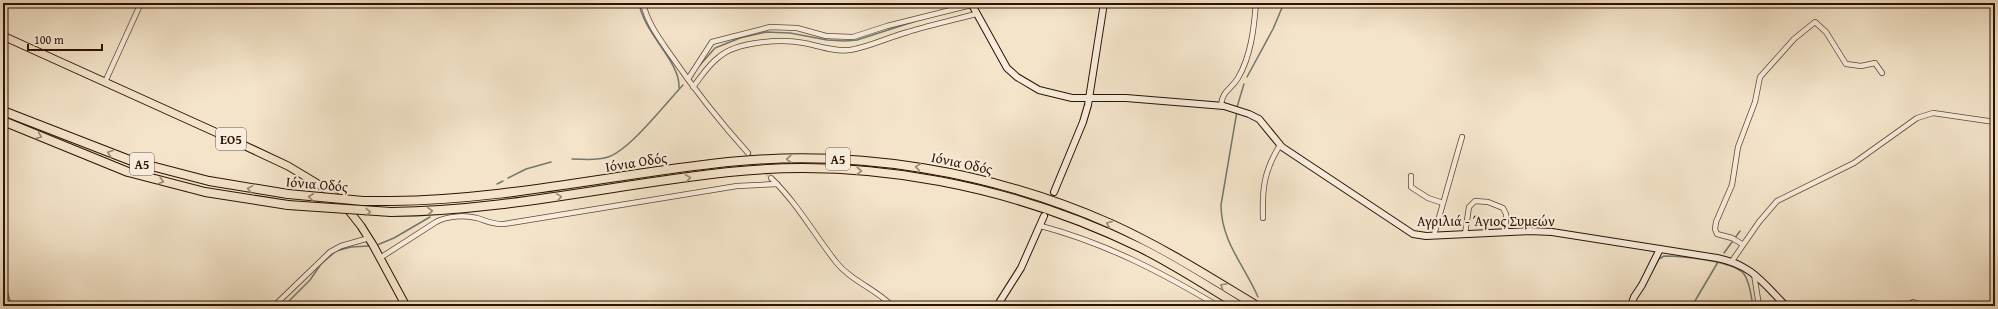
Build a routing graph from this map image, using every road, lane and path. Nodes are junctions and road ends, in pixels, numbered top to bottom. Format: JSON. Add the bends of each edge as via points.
{"nodes":[{"id":1,"x":141,"y":3,"type":"edge"},
{"id":2,"x":643,"y":3,"type":"edge"},
{"id":3,"x":1104,"y":3,"type":"edge"},
{"id":4,"x":1256,"y":3,"type":"edge"},
{"id":5,"x":971,"y":4,"type":"edge"},
{"id":6,"x":976,"y":14,"type":"junction"},
{"id":7,"x":3,"y":36,"type":"edge"},
{"id":8,"x":1882,"y":73,"type":"dead end"},
{"id":9,"x":688,"y":79,"type":"junction"},
{"id":10,"x":105,"y":82,"type":"junction"},
{"id":11,"x":694,"y":87,"type":"junction"},
{"id":12,"x":1090,"y":98,"type":"junction"},
{"id":13,"x":1222,"y":106,"type":"junction"},
{"id":14,"x":3,"y":111,"type":"edge"},
{"id":15,"x":3,"y":121,"type":"edge"},
{"id":16,"x":1995,"y":122,"type":"edge"},
{"id":17,"x":1462,"y":137,"type":"dead end"},
{"id":18,"x":1280,"y":146,"type":"junction"},
{"id":19,"x":748,"y":153,"type":"tunnel mouth"},
{"id":20,"x":1411,"y":176,"type":"dead end"},
{"id":21,"x":770,"y":178,"type":"tunnel mouth"},
{"id":22,"x":777,"y":184,"type":"junction"},
{"id":23,"x":1054,"y":192,"type":"dead end"},
{"id":24,"x":1443,"y":203,"type":"junction"},
{"id":25,"x":1044,"y":216,"type":"dead end"},
{"id":26,"x":1263,"y":218,"type":"dead end"},
{"id":27,"x":1041,"y":226,"type":"junction"},
{"id":28,"x":1506,"y":232,"type":"junction"},
{"id":29,"x":1465,"y":234,"type":"junction"},
{"id":30,"x":1434,"y":235,"type":"junction"},
{"id":31,"x":369,"y":238,"type":"junction"},
{"id":32,"x":1742,"y":244,"type":"junction"},
{"id":33,"x":1660,"y":249,"type":"junction"},
{"id":34,"x":380,"y":258,"type":"junction"},
{"id":35,"x":1732,"y":261,"type":"junction"},
{"id":36,"x":1754,"y":274,"type":"junction"},
{"id":37,"x":274,"y":306,"type":"edge"},
{"id":38,"x":406,"y":306,"type":"edge"},
{"id":39,"x":892,"y":306,"type":"edge"},
{"id":40,"x":997,"y":306,"type":"edge"},
{"id":41,"x":1218,"y":306,"type":"edge"},
{"id":42,"x":1240,"y":306,"type":"edge"},
{"id":43,"x":1257,"y":306,"type":"edge"},
{"id":44,"x":1631,"y":306,"type":"edge"},
{"id":45,"x":1759,"y":306,"type":"edge"},
{"id":46,"x":1786,"y":306,"type":"edge"},
{"id":47,"x":1907,"y":306,"type":"edge"},
{"id":48,"x":1925,"y":306,"type":"edge"}],
"edges":[{"from":1,"to":10,"type":"street"},
{"from":2,"to":9,"type":"street","via":[[653,28]]},
{"from":3,"to":12,"type":"main road"},
{"from":4,"to":13,"type":"street","via":[[1248,54],[1238,78],[1223,95]]},
{"from":5,"to":6,"type":"main road","name":"Αγριλιά - Άγιος Συμεών"},
{"from":5,"to":9,"type":"street","via":[[853,37],[826,36],[785,26],[756,30],[712,42]]},
{"from":6,"to":11,"type":"street","via":[[851,50],[781,41],[736,48],[716,59]]},
{"from":6,"to":12,"type":"main road","name":"Αγριλιά - Άγιος Συμεών","via":[[1007,68],[1017,77],[1046,92],[1072,98]]},
{"from":7,"to":10,"type":"main road","number":"ΕΟ5"},
{"from":8,"to":32,"type":"street","via":[[1875,64],[1846,64],[1826,32],[1815,22],[1794,39],[1765,70],[1758,81],[1755,102],[1738,147],[1732,185],[1716,225],[1717,234]]},
{"from":9,"to":11,"type":"street"},
{"from":10,"to":31,"type":"main road","number":"ΕΟ5","via":[[306,176],[342,202]]},
{"from":11,"to":19,"type":"street"},
{"from":12,"to":13,"type":"main road","name":"Αγριλιά - Άγιος Συμεών","via":[[1150,99]]},
{"from":12,"to":23,"type":"main road","via":[[1083,122]]},
{"from":13,"to":18,"type":"main road","name":"Αγριλιά - Άγιος Συμεών","via":[[1249,114],[1262,122]]},
{"from":43,"to":14,"type":"highway","name":"Ιόνια Οδός","number":"Α5","one_way":true,"bridge":true,"via":[[1151,244],[1077,210],[1020,190],[963,175],[887,162],[816,159],[746,161],[525,192],[444,199],[348,200],[288,194],[209,181],[132,161]]},
{"from":15,"to":42,"type":"highway","name":"Ιόνια Οδός","number":"Α5","one_way":true,"bridge":true,"via":[[128,172],[205,192],[288,205],[391,212],[446,210],[527,202],[736,172],[806,168],[871,171],[935,180],[970,187],[1056,213],[1141,248]]},
{"from":16,"to":32,"type":"street","via":[[1933,113],[1917,118],[1854,163],[1777,201],[1767,210]]},
{"from":17,"to":24,"type":"street"},
{"from":18,"to":26,"type":"street","via":[[1266,172],[1262,195]]},
{"from":18,"to":30,"type":"main road","name":"Αγριλιά - Άγιος Συμεών","via":[[1406,230],[1415,234]]},
{"from":20,"to":24,"type":"street","via":[[1411,187],[1428,198]]},
{"from":21,"to":22,"type":"street"},
{"from":22,"to":34,"type":"street","via":[[737,186],[504,224],[469,217],[445,218]]},
{"from":22,"to":39,"type":"street","via":[[807,220],[836,262]]},
{"from":24,"to":30,"type":"street"},
{"from":25,"to":27,"type":"main road"},
{"from":27,"to":40,"type":"main road","via":[[1021,268]]},
{"from":27,"to":41,"type":"street","via":[[1073,234],[1118,252]]},
{"from":28,"to":29,"type":"main road","name":"Αγριλιά - Άγιος Συμεών"},
{"from":28,"to":29,"type":"street","via":[[1506,214],[1503,208],[1488,202],[1475,201],[1469,207]]},
{"from":28,"to":33,"type":"main road","name":"Αγριλιά - Άγιος Συμεών","via":[[1560,233]]},
{"from":29,"to":30,"type":"main road","name":"Αγριλιά - Άγιος Συμεών"},
{"from":31,"to":34,"type":"main road","number":"ΕΟ5"},
{"from":31,"to":37,"type":"street","via":[[330,252]]},
{"from":32,"to":35,"type":"street"},
{"from":33,"to":35,"type":"main road","name":"Αγριλιά - Άγιος Συμεών"},
{"from":33,"to":44,"type":"main road"},
{"from":34,"to":38,"type":"main road","number":"ΕΟ5"},
{"from":35,"to":36,"type":"main road","name":"Αγριλιά - Άγιος Συμεών"},
{"from":36,"to":45,"type":"street"},
{"from":36,"to":46,"type":"main road","name":"Αγριλιά - Άγιος Συμεών"},
{"from":47,"to":48,"type":"street","via":[[1913,302]]}]}
